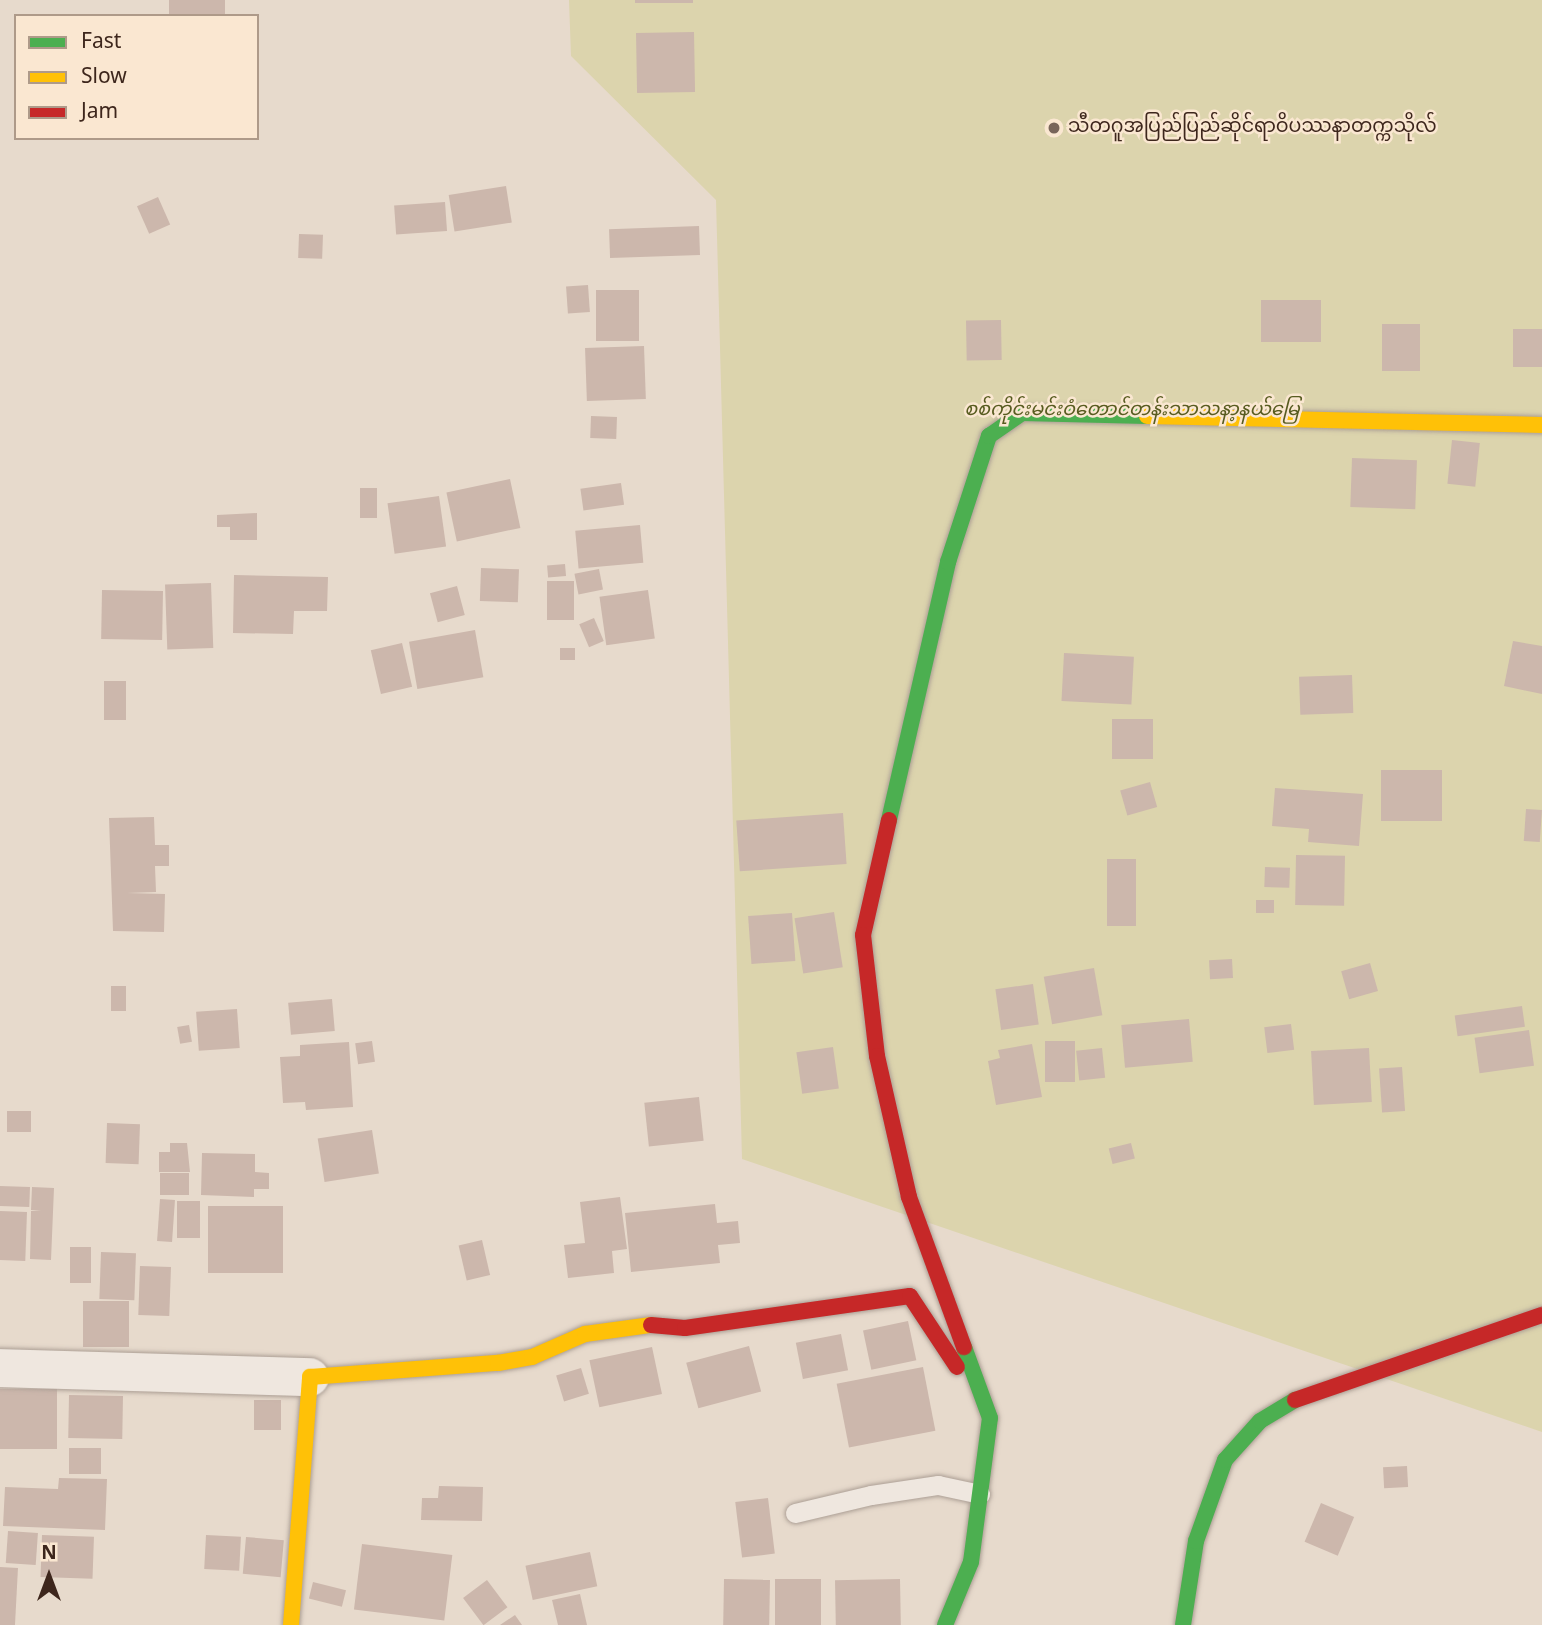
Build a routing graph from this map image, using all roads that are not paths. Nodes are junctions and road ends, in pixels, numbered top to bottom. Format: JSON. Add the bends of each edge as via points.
{"nodes":[{"id":1,"x":1542,"y":425,"type":"edge"},
{"id":2,"x":1542,"y":1315,"type":"edge"},
{"id":3,"x":0,"y":1368,"type":"edge"},
{"id":4,"x":310,"y":1377,"type":"junction"},
{"id":5,"x":990,"y":1418,"type":"junction"},
{"id":6,"x":980,"y":1494,"type":"junction"},
{"id":7,"x":795,"y":1513,"type":"dead end"},
{"id":8,"x":291,"y":1625,"type":"edge"},
{"id":9,"x":945,"y":1625,"type":"edge"},
{"id":10,"x":1183,"y":1625,"type":"edge"}],
"edges":[{"from":1,"to":5,"type":"street","via":[[1023,413],[989,436],[948,562],[863,935],[877,1056],[909,1197]]},
{"from":2,"to":10,"type":"street","via":[[1405,1365],[1352,1377],[1283,1405],[1260,1420],[1224,1460],[1209,1495],[1196,1541]]},
{"from":3,"to":4,"type":"street"},
{"from":4,"to":5,"type":"street","via":[[498,1363],[532,1357],[585,1334],[652,1325],[685,1328],[910,1296]]},
{"from":4,"to":8,"type":"street"},
{"from":5,"to":6,"type":"street"},
{"from":6,"to":7,"type":"lane","via":[[938,1485]]},
{"from":6,"to":9,"type":"street","via":[[971,1562]]}]}
